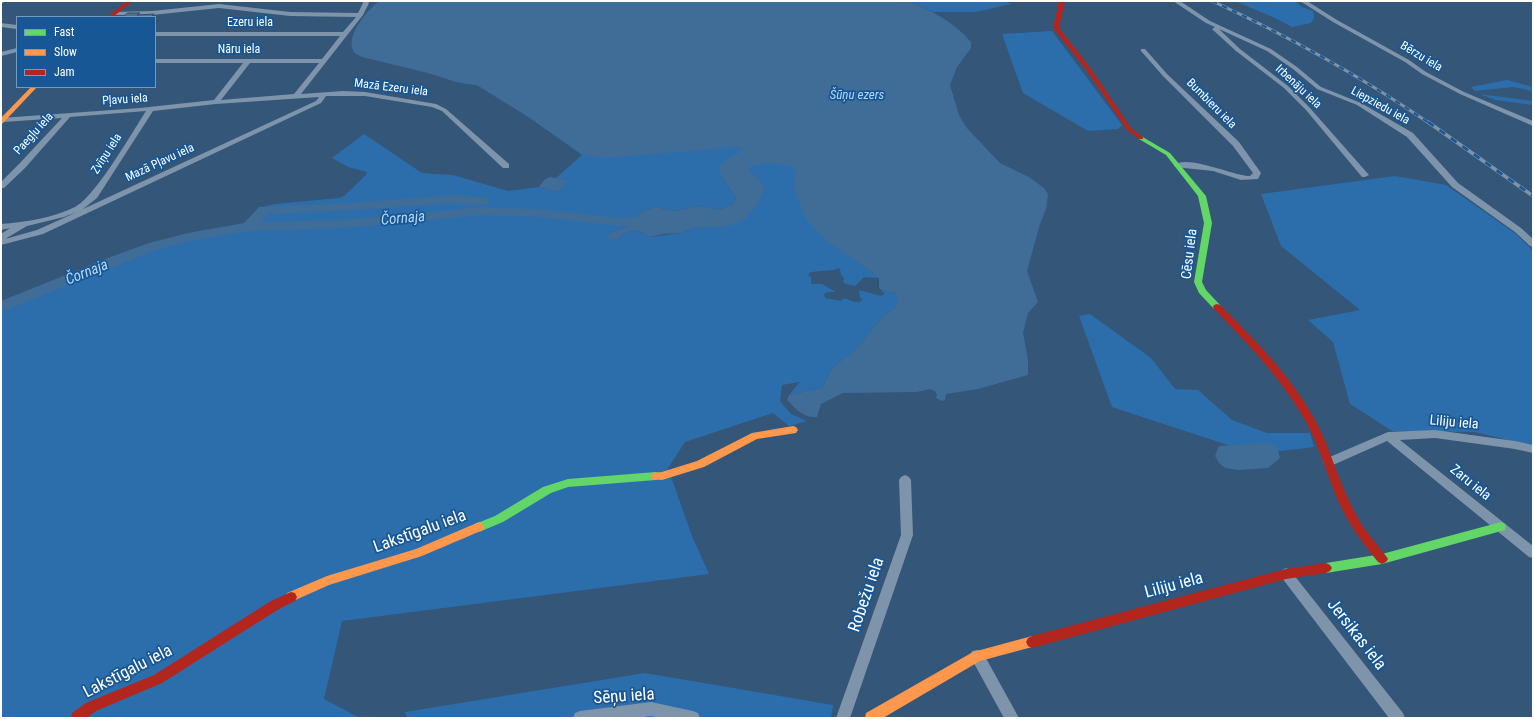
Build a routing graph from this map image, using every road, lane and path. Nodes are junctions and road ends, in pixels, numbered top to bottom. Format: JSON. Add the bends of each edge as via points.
{"nodes":[{"id":1,"x":130,"y":1,"type":"edge"},
{"id":2,"x":1062,"y":1,"type":"edge"},
{"id":3,"x":1176,"y":1,"type":"edge"},
{"id":4,"x":1303,"y":1,"type":"edge"},
{"id":5,"x":365,"y":2,"type":"edge"},
{"id":6,"x":220,"y":4,"type":"edge"},
{"id":7,"x":113,"y":15,"type":"edge"},
{"id":8,"x":360,"y":15,"type":"junction"},
{"id":9,"x":1208,"y":22,"type":"junction"},
{"id":10,"x":1,"y":25,"type":"edge"},
{"id":11,"x":16,"y":27,"type":"edge"},
{"id":12,"x":156,"y":34,"type":"edge"},
{"id":13,"x":344,"y":34,"type":"junction"},
{"id":14,"x":16,"y":50,"type":"edge"},
{"id":15,"x":1144,"y":50,"type":"dead end"},
{"id":16,"x":1,"y":54,"type":"edge"},
{"id":17,"x":156,"y":61,"type":"edge"},
{"id":18,"x":248,"y":61,"type":"junction"},
{"id":19,"x":322,"y":61,"type":"junction"},
{"id":20,"x":33,"y":88,"type":"edge"},
{"id":21,"x":324,"y":94,"type":"junction"},
{"id":22,"x":296,"y":96,"type":"junction"},
{"id":23,"x":216,"y":102,"type":"junction"},
{"id":24,"x":151,"y":109,"type":"junction"},
{"id":25,"x":68,"y":115,"type":"junction"},
{"id":26,"x":2,"y":121,"type":"edge"},
{"id":27,"x":1533,"y":124,"type":"edge"},
{"id":28,"x":1178,"y":165,"type":"junction"},
{"id":29,"x":506,"y":166,"type":"dead end"},
{"id":30,"x":1366,"y":175,"type":"dead end"},
{"id":31,"x":1,"y":186,"type":"edge"},
{"id":32,"x":24,"y":224,"type":"junction"},
{"id":33,"x":1,"y":227,"type":"edge"},
{"id":34,"x":1,"y":237,"type":"edge"},
{"id":35,"x":1,"y":242,"type":"edge"},
{"id":36,"x":1533,"y":244,"type":"edge"},
{"id":37,"x":793,"y":430,"type":"dead end"},
{"id":38,"x":1388,"y":436,"type":"junction"},
{"id":39,"x":1533,"y":449,"type":"edge"},
{"id":40,"x":1329,"y":462,"type":"junction"},
{"id":41,"x":905,"y":480,"type":"dead end"},
{"id":42,"x":1501,"y":527,"type":"junction"},
{"id":43,"x":1533,"y":553,"type":"edge"},
{"id":44,"x":1382,"y":559,"type":"junction"},
{"id":45,"x":1286,"y":574,"type":"junction"},
{"id":46,"x":977,"y":656,"type":"junction"},
{"id":47,"x":77,"y":718,"type":"edge"},
{"id":48,"x":580,"y":718,"type":"edge"},
{"id":49,"x":693,"y":718,"type":"edge"},
{"id":50,"x":843,"y":718,"type":"edge"},
{"id":51,"x":871,"y":718,"type":"edge"},
{"id":52,"x":1012,"y":718,"type":"edge"},
{"id":53,"x":1398,"y":718,"type":"edge"}],
"edges":[{"from":1,"to":7,"type":"street"},
{"from":2,"to":28,"type":"street","name":"Cēsu iela","via":[[1056,28],[1089,70],[1129,129],[1168,154]]},
{"from":3,"to":9,"type":"street","name":"Liepziedu iela"},
{"from":4,"to":27,"type":"street","name":"Bērzu iela","via":[[1424,73],[1462,93]]},
{"from":5,"to":8,"type":"street"},
{"from":6,"to":7,"type":"street"},
{"from":6,"to":8,"type":"street","via":[[290,14]]},
{"from":8,"to":13,"type":"street"},
{"from":9,"to":30,"type":"street","name":"Irbenāju iela","via":[[1238,50],[1286,87]]},
{"from":9,"to":36,"type":"street","name":"Liepziedu iela","via":[[1269,50],[1319,88],[1359,104],[1410,135],[1455,185],[1518,230]]},
{"from":10,"to":11,"type":"street"},
{"from":12,"to":13,"type":"street","name":"Ezeru iela"},
{"from":13,"to":19,"type":"street"},
{"from":14,"to":16,"type":"street"},
{"from":15,"to":28,"type":"street","name":"Bumbieru iela","via":[[1165,75],[1236,144],[1257,173],[1255,177],[1248,179],[1237,178],[1218,170]]},
{"from":17,"to":18,"type":"street","name":"Nāru iela"},
{"from":18,"to":19,"type":"street","name":"Nāru iela"},
{"from":18,"to":23,"type":"street"},
{"from":19,"to":22,"type":"street"},
{"from":20,"to":26,"type":"street"},
{"from":21,"to":22,"type":"street","name":"Mazā Ezeru iela"},
{"from":21,"to":29,"type":"street","name":"Mazā Ezeru iela","via":[[365,94],[434,105],[444,110]]},
{"from":21,"to":35,"type":"street","name":"Mazā Pļavu iela","via":[[319,102],[40,232]]},
{"from":22,"to":23,"type":"street","name":"Pļavu iela"},
{"from":23,"to":24,"type":"street","name":"Pļavu iela"},
{"from":24,"to":25,"type":"street","name":"Pļavu iela"},
{"from":24,"to":32,"type":"street","name":"Zvīņu iela","via":[[94,196],[79,208]]},
{"from":25,"to":26,"type":"street","name":"Pļavu iela"},
{"from":25,"to":31,"type":"street","name":"Paegļu iela"},
{"from":28,"to":40,"type":"street","name":"Cēsu iela","via":[[1202,196],[1208,223],[1198,282],[1202,291],[1257,348],[1281,378],[1320,438]]},
{"from":32,"to":33,"type":"street"},
{"from":32,"to":34,"type":"street"},
{"from":37,"to":47,"type":"street","name":"Lakstīgalu iela","via":[[755,436],[700,464],[662,476],[568,483],[546,490],[499,519],[418,553],[327,581],[275,605],[158,679],[91,706]]},
{"from":38,"to":39,"type":"street","name":"Liliju iela","via":[[1435,434]]},
{"from":38,"to":40,"type":"street","name":"Liliju iela"},
{"from":38,"to":42,"type":"street","name":"Zaru iela"},
{"from":40,"to":44,"type":"street","name":"Cēsu iela","via":[[1349,513]]},
{"from":41,"to":50,"type":"street","name":"Robežu iela","via":[[907,535]]},
{"from":42,"to":43,"type":"street","name":"Zaru iela"},
{"from":42,"to":44,"type":"street","name":"Liliju iela"},
{"from":44,"to":45,"type":"street","name":"Liliju iela"},
{"from":45,"to":46,"type":"street","name":"Liliju iela"},
{"from":45,"to":53,"type":"street","name":"Jersikas iela"},
{"from":46,"to":51,"type":"street","name":"Liliju iela"},
{"from":46,"to":52,"type":"street"},
{"from":48,"to":49,"type":"street","name":"Sēņu iela","via":[[651,709]]}]}
